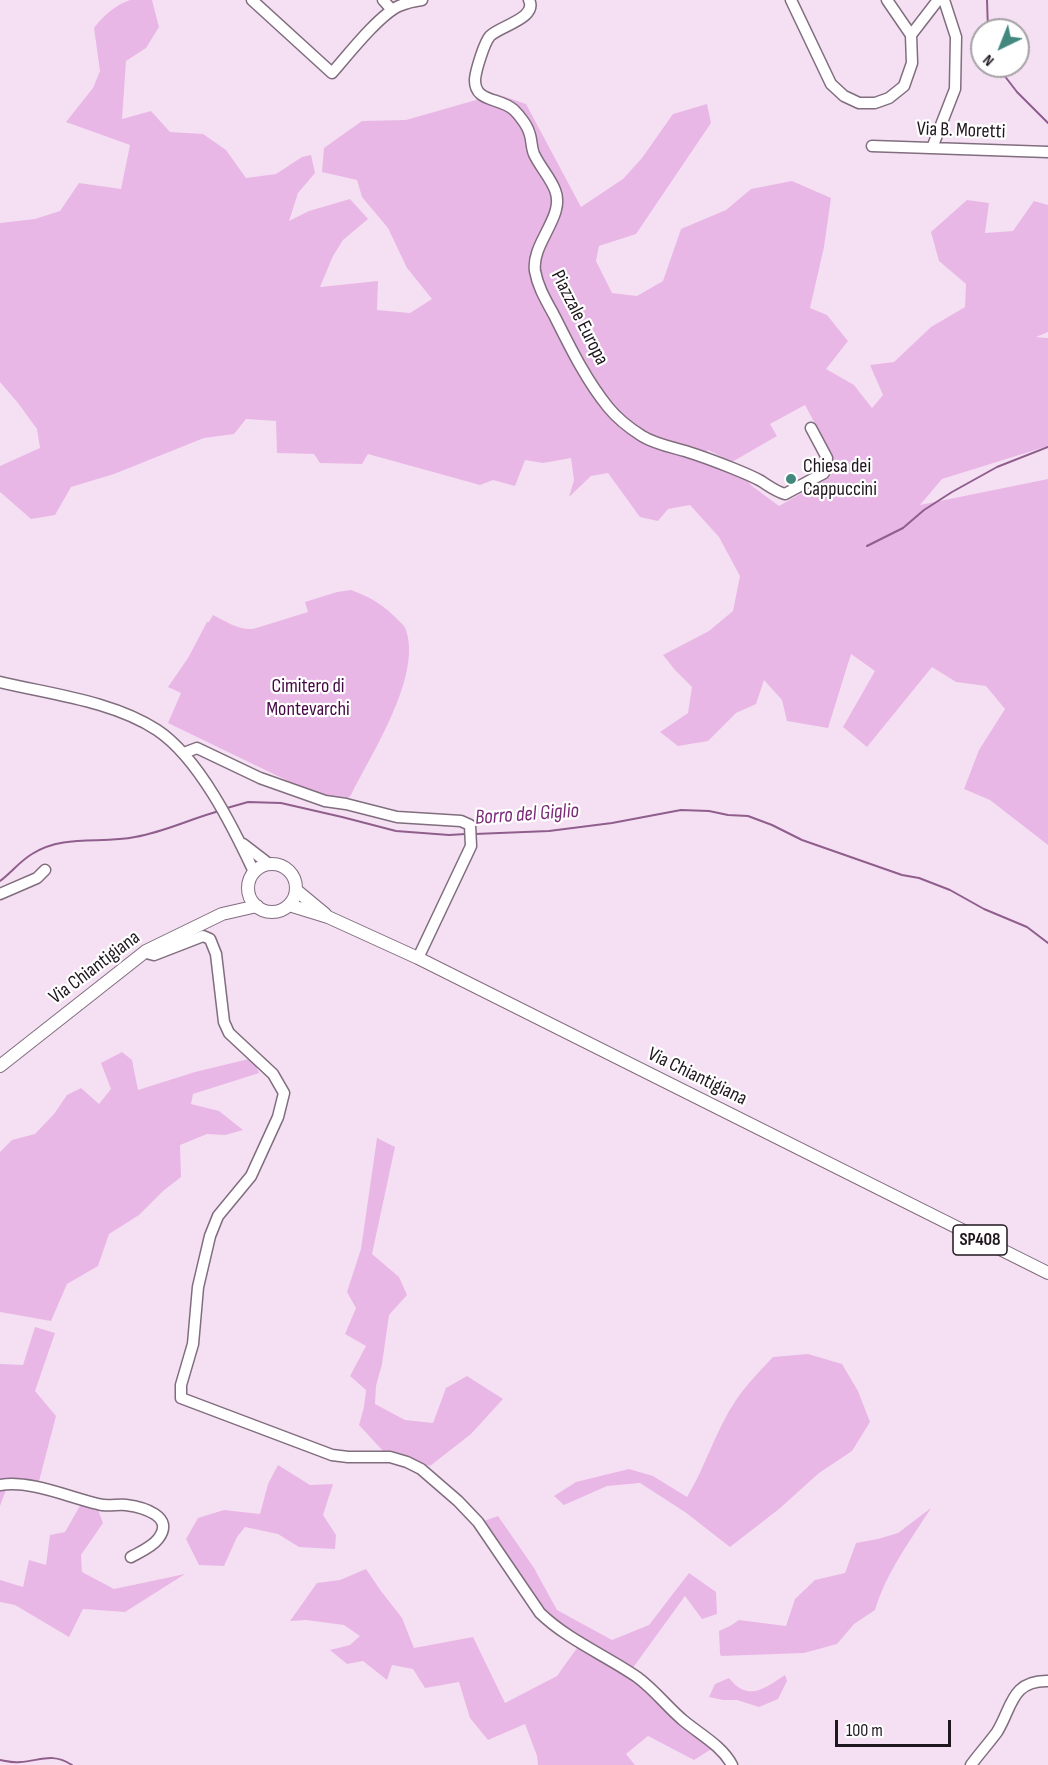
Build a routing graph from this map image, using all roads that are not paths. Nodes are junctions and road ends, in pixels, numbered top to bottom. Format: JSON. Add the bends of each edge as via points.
{"nodes":[{"id":1,"x":252,"y":0,"type":"edge"},
{"id":2,"x":383,"y":0,"type":"edge"},
{"id":3,"x":422,"y":0,"type":"edge"},
{"id":4,"x":529,"y":0,"type":"edge"},
{"id":5,"x":791,"y":0,"type":"edge"},
{"id":6,"x":887,"y":0,"type":"edge"},
{"id":7,"x":938,"y":0,"type":"edge"},
{"id":8,"x":944,"y":0,"type":"edge"},
{"id":9,"x":392,"y":10,"type":"junction"},
{"id":10,"x":911,"y":35,"type":"junction"},
{"id":11,"x":872,"y":146,"type":"dead end"},
{"id":12,"x":932,"y":148,"type":"junction"},
{"id":13,"x":1048,"y":152,"type":"edge"},
{"id":14,"x":811,"y":428,"type":"dead end"},
{"id":15,"x":0,"y":682,"type":"edge"},
{"id":16,"x":184,"y":753,"type":"junction"},
{"id":17,"x":240,"y":842,"type":"junction"},
{"id":18,"x":269,"y":864,"type":"junction"},
{"id":19,"x":45,"y":870,"type":"dead end"},
{"id":20,"x":254,"y":872,"type":"junction"},
{"id":21,"x":248,"y":890,"type":"junction"},
{"id":22,"x":296,"y":890,"type":"junction"},
{"id":23,"x":0,"y":894,"type":"edge"},
{"id":24,"x":289,"y":905,"type":"junction"},
{"id":25,"x":257,"y":906,"type":"junction"},
{"id":26,"x":222,"y":914,"type":"junction"},
{"id":27,"x":328,"y":917,"type":"junction"},
{"id":28,"x":146,"y":951,"type":"junction"},
{"id":29,"x":418,"y":958,"type":"junction"},
{"id":30,"x":0,"y":1066,"type":"edge"},
{"id":31,"x":1048,"y":1274,"type":"edge"},
{"id":32,"x":0,"y":1485,"type":"edge"},
{"id":33,"x":131,"y":1557,"type":"dead end"},
{"id":34,"x":1048,"y":1680,"type":"edge"},
{"id":35,"x":731,"y":1763,"type":"edge"},
{"id":36,"x":971,"y":1765,"type":"edge"}],
"edges":[{"from":1,"to":9,"type":"street","via":[[332,73]]},
{"from":2,"to":9,"type":"street"},
{"from":3,"to":9,"type":"street"},
{"from":4,"to":14,"type":"street","name":"Piazzale Europa","via":[[531,9],[526,15],[495,31],[488,39],[476,84],[484,98],[502,101],[515,111],[529,131],[534,153],[557,194],[557,206],[536,253],[538,284],[597,392],[640,435],[714,461],[785,494],[824,472],[826,458]]},
{"from":5,"to":10,"type":"street","via":[[831,84],[859,103],[889,98],[904,86],[912,63]]},
{"from":6,"to":10,"type":"street"},
{"from":7,"to":10,"type":"street"},
{"from":8,"to":12,"type":"street","via":[[956,37],[954,89]]},
{"from":11,"to":12,"type":"street","name":"Via B. Moretti"},
{"from":12,"to":13,"type":"street","name":"Via B. Moretti"},
{"from":15,"to":16,"type":"street","via":[[129,716],[158,731]]},
{"from":16,"to":17,"type":"street"},
{"from":16,"to":29,"type":"street","via":[[197,748],[260,778],[325,801],[397,817],[466,824],[471,846]]},
{"from":17,"to":18,"type":"street"},
{"from":17,"to":20,"type":"street"},
{"from":18,"to":20,"type":"main road"},
{"from":18,"to":22,"type":"main road","name":"Via Chiantigiana","via":[[289,870]]},
{"from":19,"to":23,"type":"street","via":[[37,878]]},
{"from":20,"to":21,"type":"main road","name":"Via Chiantigiana"},
{"from":21,"to":25,"type":"main road"},
{"from":21,"to":26,"type":"main road","name":"Via Chiantigiana"},
{"from":22,"to":24,"type":"main road"},
{"from":22,"to":27,"type":"main road","name":"Via Chiantigiana"},
{"from":24,"to":25,"type":"main road","name":"Via Chiantigiana","via":[[277,912]]},
{"from":24,"to":27,"type":"main road","name":"Via Chiantigiana"},
{"from":25,"to":26,"type":"main road","name":"Via Chiantigiana"},
{"from":26,"to":28,"type":"main road","name":"Via Chiantigiana"},
{"from":27,"to":29,"type":"main road","name":"Via Chiantigiana"},
{"from":28,"to":30,"type":"main road","name":"Via Chiantigiana"},
{"from":28,"to":35,"type":"street","via":[[154,955],[203,936],[210,939],[229,1033],[273,1074],[284,1093],[278,1117],[251,1176],[218,1216],[210,1236],[181,1398],[332,1455],[390,1457],[421,1469],[478,1522],[540,1613],[579,1643],[649,1686]]},
{"from":29,"to":31,"type":"main road","name":"Via Chiantigiana","number":"SP408"},
{"from":32,"to":33,"type":"street","via":[[22,1484],[102,1505],[151,1511],[161,1522],[160,1537]]},
{"from":34,"to":36,"type":"street","via":[[1035,1680],[1013,1696],[996,1732]]}]}
